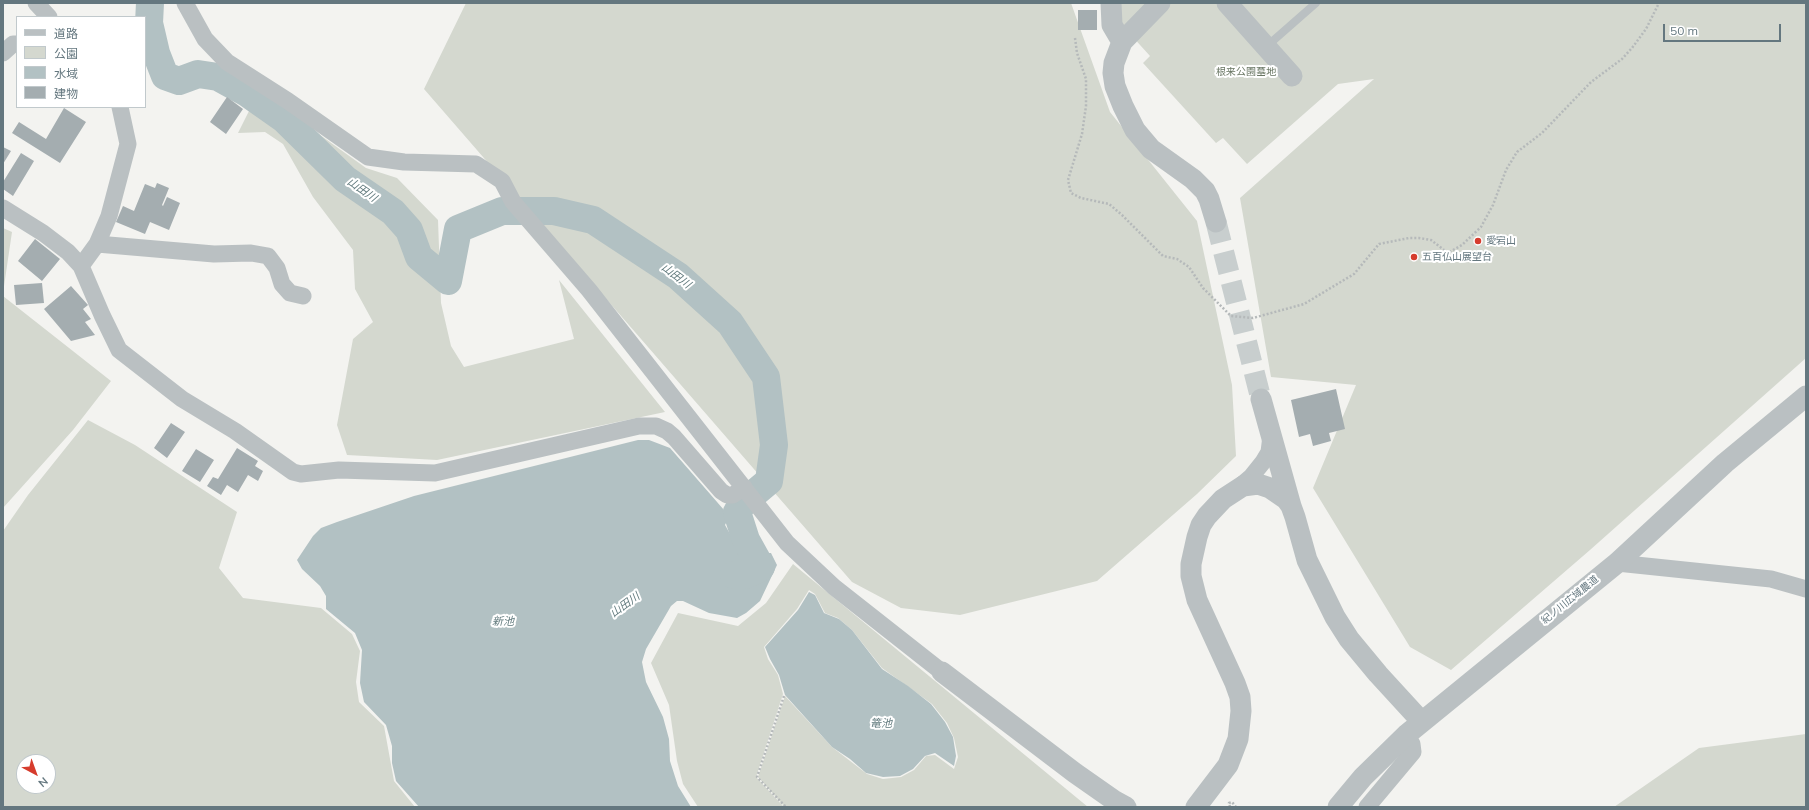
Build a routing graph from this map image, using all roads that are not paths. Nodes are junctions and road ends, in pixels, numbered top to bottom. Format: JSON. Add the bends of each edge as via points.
{"nodes":[{"id":1,"x":36,"y":3,"type":"edge"},
{"id":2,"x":185,"y":3,"type":"edge"},
{"id":3,"x":1111,"y":3,"type":"edge"},
{"id":4,"x":1160,"y":3,"type":"edge"},
{"id":5,"x":1227,"y":3,"type":"edge"},
{"id":6,"x":1316,"y":3,"type":"edge"},
{"id":7,"x":48,"y":16,"type":"edge"},
{"id":8,"x":1122,"y":42,"type":"junction"},
{"id":9,"x":16,"y":44,"type":"edge"},
{"id":10,"x":1266,"y":46,"type":"junction"},
{"id":11,"x":3,"y":53,"type":"edge"},
{"id":12,"x":1292,"y":76,"type":"dead end"},
{"id":13,"x":120,"y":108,"type":"edge"},
{"id":14,"x":3,"y":208,"type":"edge"},
{"id":15,"x":1216,"y":222,"type":"tunnel mouth"},
{"id":16,"x":97,"y":244,"type":"junction"},
{"id":17,"x":81,"y":266,"type":"junction"},
{"id":18,"x":303,"y":296,"type":"dead end"},
{"id":19,"x":1806,"y":396,"type":"edge"},
{"id":20,"x":1261,"y":399,"type":"tunnel mouth"},
{"id":21,"x":1271,"y":434,"type":"junction"},
{"id":22,"x":744,"y":487,"type":"junction"},
{"id":23,"x":1232,"y":492,"type":"junction"},
{"id":24,"x":1291,"y":506,"type":"junction"},
{"id":25,"x":1617,"y":563,"type":"junction"},
{"id":26,"x":1806,"y":589,"type":"edge"},
{"id":27,"x":942,"y":672,"type":"joint"},
{"id":28,"x":1422,"y":722,"type":"junction"},
{"id":29,"x":1406,"y":735,"type":"junction"},
{"id":30,"x":1126,"y":807,"type":"edge"},
{"id":31,"x":1196,"y":807,"type":"edge"},
{"id":32,"x":1338,"y":807,"type":"edge"},
{"id":33,"x":1367,"y":807,"type":"edge"}],
"edges":[{"from":1,"to":7,"type":"street"},
{"from":2,"to":22,"type":"street","via":[[205,39],[227,62],[368,157],[404,162],[476,164],[502,181],[513,202],[589,290]]},
{"from":3,"to":8,"type":"street","via":[[1112,25]]},
{"from":4,"to":8,"type":"street"},
{"from":5,"to":10,"type":"street"},
{"from":6,"to":10,"type":"lane"},
{"from":8,"to":15,"type":"street","via":[[1113,74],[1128,118],[1151,149],[1205,191]]},
{"from":9,"to":11,"type":"street","via":[[12,44]]},
{"from":10,"to":12,"type":"street"},
{"from":13,"to":16,"type":"street","via":[[128,144],[109,216]]},
{"from":14,"to":17,"type":"street","via":[[68,252]]},
{"from":16,"to":17,"type":"street"},
{"from":16,"to":18,"type":"street","via":[[268,256],[277,268],[282,284],[290,293]]},
{"from":17,"to":22,"type":"street","via":[[119,350],[182,399],[235,431],[293,472],[301,474],[339,470],[435,473],[639,426],[656,426],[674,437],[721,491],[733,495]]},
{"from":19,"to":25,"type":"street","name":"紀ノ川広域農道","via":[[1725,463]]},
{"from":20,"to":21,"type":"street"},
{"from":21,"to":23,"type":"street","via":[[1269,452],[1263,462],[1251,477]]},
{"from":21,"to":24,"type":"street"},
{"from":22,"to":27,"type":"street","via":[[787,543],[809,565]]},
{"from":23,"to":24,"type":"street","via":[[1243,486],[1258,484],[1278,493]]},
{"from":23,"to":31,"type":"street","via":[[1214,507],[1201,526],[1191,576],[1197,600],[1237,690],[1241,725],[1228,764]]},
{"from":24,"to":28,"type":"street","via":[[1307,560],[1335,617],[1378,674]]},
{"from":25,"to":26,"type":"street","via":[[1771,579]]},
{"from":25,"to":28,"type":"street","name":"紀ノ川広域農道"},
{"from":27,"to":30,"type":"street","via":[[1075,773]]},
{"from":28,"to":29,"type":"street","name":"紀ノ川広域農道"},
{"from":29,"to":32,"type":"street","name":"紀ノ川広域農道","via":[[1363,777]]},
{"from":29,"to":33,"type":"street","via":[[1412,744],[1412,752]]}]}
